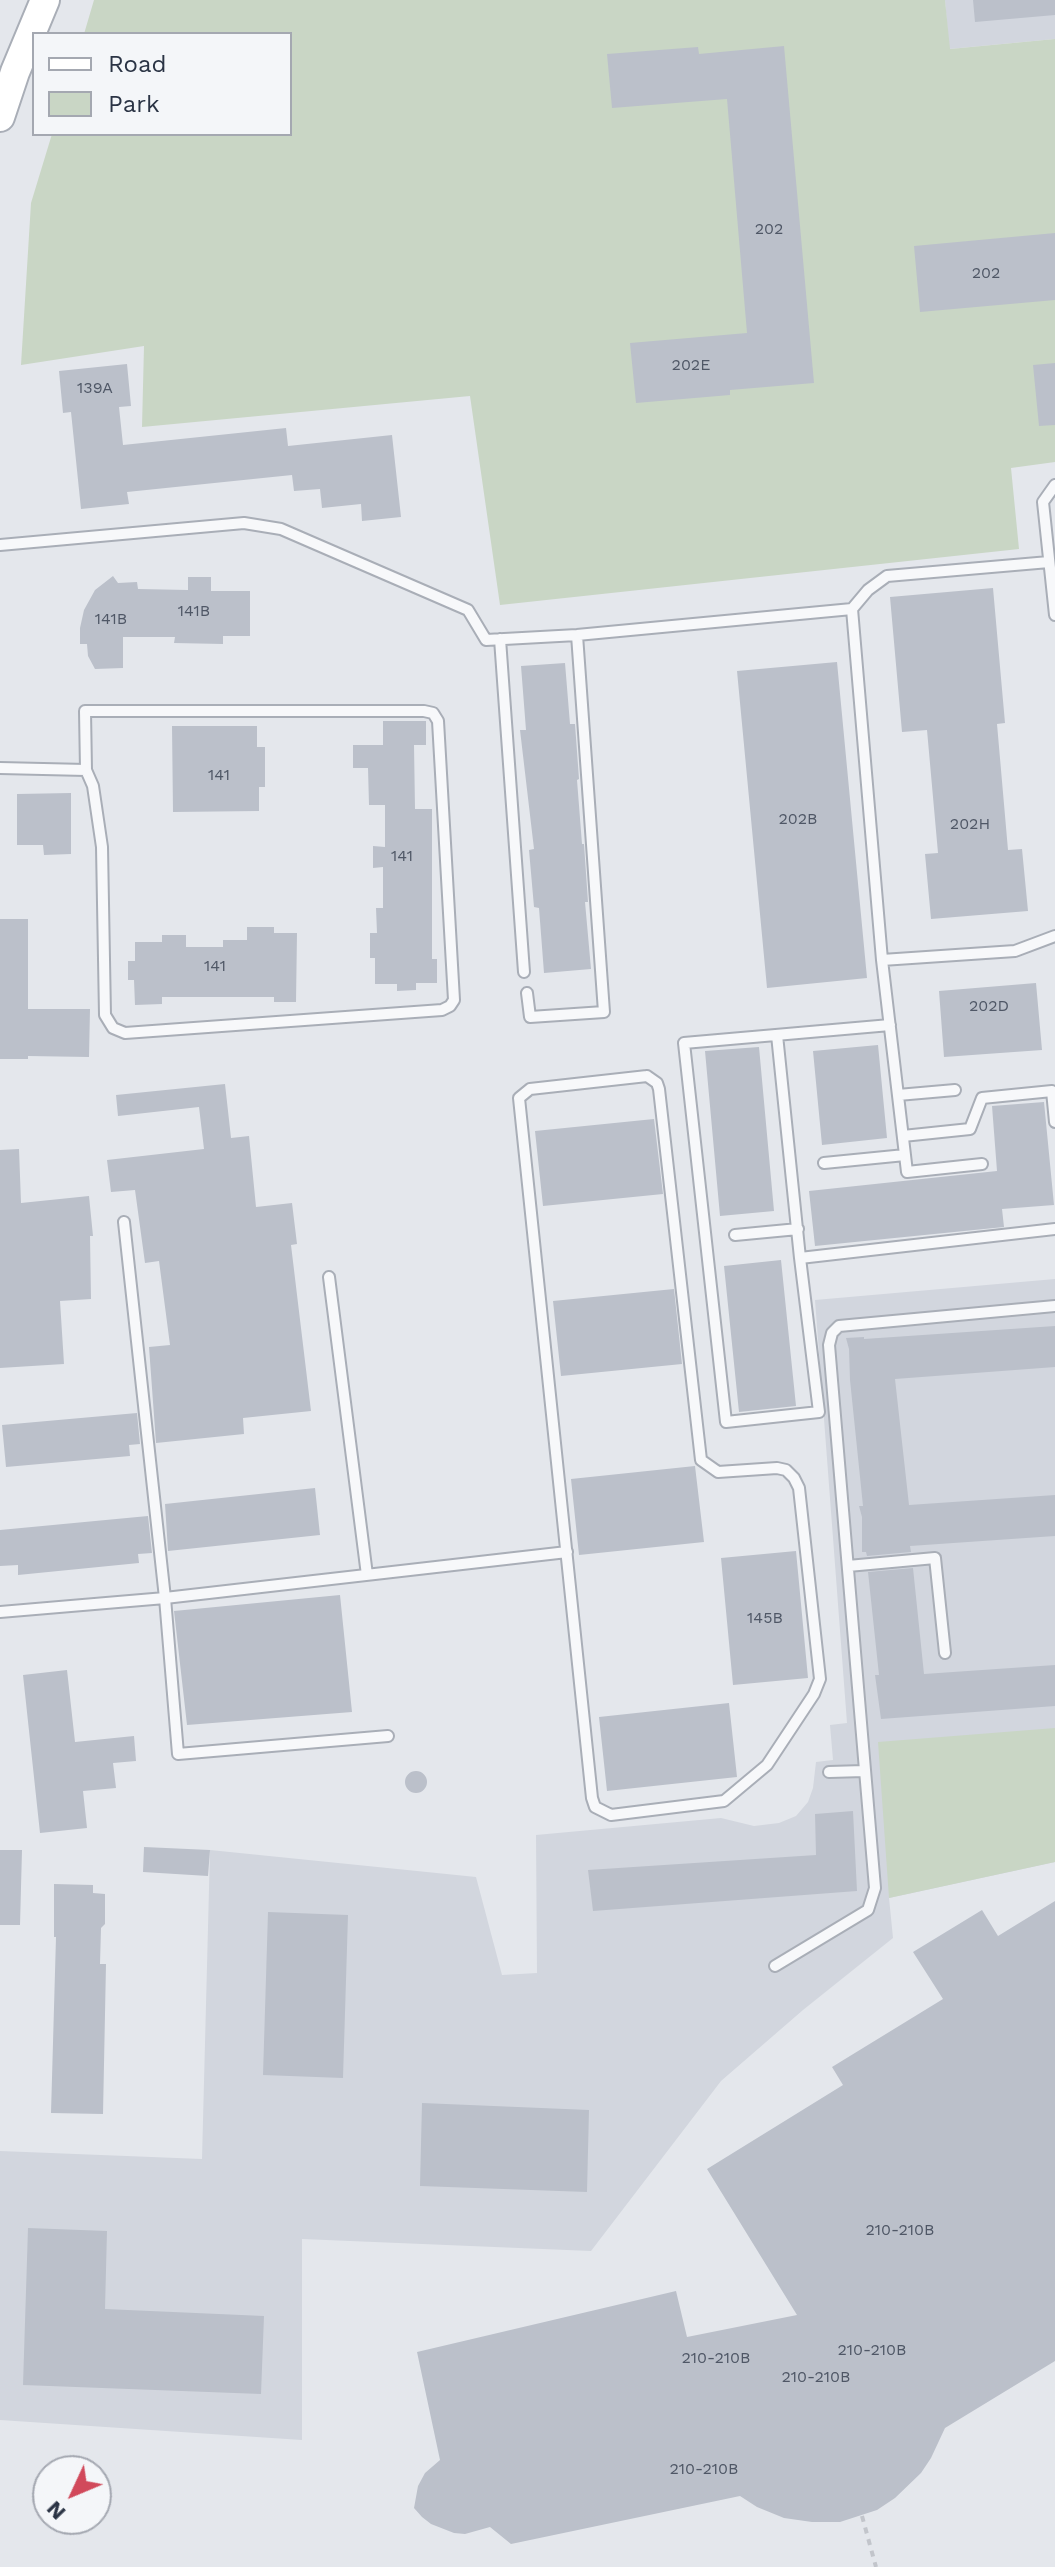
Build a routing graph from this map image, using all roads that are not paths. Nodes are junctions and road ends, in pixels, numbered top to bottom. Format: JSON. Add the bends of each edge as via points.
{"nodes":[{"id":1,"x":45,"y":0,"type":"edge"},
{"id":2,"x":0,"y":117,"type":"edge"},
{"id":3,"x":1055,"y":485,"type":"edge"},
{"id":4,"x":0,"y":545,"type":"edge"},
{"id":5,"x":1049,"y":562,"type":"junction"},
{"id":6,"x":852,"y":609,"type":"junction"},
{"id":7,"x":1055,"y":615,"type":"edge"},
{"id":8,"x":577,"y":635,"type":"junction"},
{"id":9,"x":500,"y":639,"type":"junction"},
{"id":10,"x":0,"y":768,"type":"edge"},
{"id":11,"x":86,"y":770,"type":"junction"},
{"id":12,"x":1055,"y":936,"type":"edge"},
{"id":13,"x":882,"y":960,"type":"junction"},
{"id":14,"x":524,"y":972,"type":"dead end"},
{"id":15,"x":527,"y":993,"type":"dead end"},
{"id":16,"x":890,"y":1025,"type":"junction"},
{"id":17,"x":777,"y":1035,"type":"junction"},
{"id":18,"x":955,"y":1090,"type":"dead end"},
{"id":19,"x":898,"y":1095,"type":"junction"},
{"id":20,"x":1055,"y":1122,"type":"edge"},
{"id":21,"x":903,"y":1136,"type":"junction"},
{"id":22,"x":905,"y":1155,"type":"junction"},
{"id":23,"x":824,"y":1163,"type":"dead end"},
{"id":24,"x":982,"y":1164,"type":"dead end"},
{"id":25,"x":124,"y":1222,"type":"dead end"},
{"id":26,"x":798,"y":1229,"type":"junction"},
{"id":27,"x":1055,"y":1229,"type":"edge"},
{"id":28,"x":735,"y":1235,"type":"dead end"},
{"id":29,"x":800,"y":1258,"type":"junction"},
{"id":30,"x":329,"y":1277,"type":"dead end"},
{"id":31,"x":1055,"y":1306,"type":"edge"},
{"id":32,"x":567,"y":1552,"type":"junction"},
{"id":33,"x":848,"y":1566,"type":"junction"},
{"id":34,"x":367,"y":1575,"type":"junction"},
{"id":35,"x":165,"y":1598,"type":"junction"},
{"id":36,"x":0,"y":1612,"type":"edge"},
{"id":37,"x":945,"y":1653,"type":"dead end"},
{"id":38,"x":388,"y":1736,"type":"dead end"},
{"id":39,"x":864,"y":1771,"type":"junction"},
{"id":40,"x":829,"y":1772,"type":"dead end"},
{"id":41,"x":775,"y":1966,"type":"dead end"}],
"edges":[{"from":1,"to":2,"type":"main road"},
{"from":3,"to":5,"type":"lane","via":[[1043,502]]},
{"from":4,"to":9,"type":"lane","via":[[244,523],[281,529],[468,610],[486,640]]},
{"from":5,"to":6,"type":"lane","via":[[887,576]]},
{"from":5,"to":7,"type":"lane"},
{"from":6,"to":8,"type":"lane"},
{"from":6,"to":13,"type":"lane"},
{"from":8,"to":9,"type":"lane"},
{"from":8,"to":15,"type":"lane","via":[[604,1012],[530,1017]]},
{"from":9,"to":14,"type":"lane"},
{"from":10,"to":11,"type":"lane"},
{"from":11,"to":11,"type":"lane","via":[[102,847],[105,1015],[113,1028],[125,1033],[442,1010],[454,1000],[438,721],[433,713],[85,711]]},
{"from":12,"to":13,"type":"lane","via":[[1015,951]]},
{"from":13,"to":16,"type":"lane"},
{"from":16,"to":17,"type":"lane"},
{"from":16,"to":19,"type":"lane"},
{"from":17,"to":26,"type":"lane"},
{"from":17,"to":29,"type":"lane","via":[[684,1043],[726,1422],[819,1412]]},
{"from":18,"to":19,"type":"lane"},
{"from":19,"to":21,"type":"lane"},
{"from":20,"to":21,"type":"lane","via":[[1052,1091],[982,1098],[970,1129]]},
{"from":21,"to":22,"type":"lane"},
{"from":22,"to":23,"type":"lane"},
{"from":22,"to":24,"type":"lane","via":[[907,1172]]},
{"from":25,"to":35,"type":"lane"},
{"from":26,"to":28,"type":"lane"},
{"from":26,"to":29,"type":"lane"},
{"from":27,"to":29,"type":"lane"},
{"from":30,"to":34,"type":"lane"},
{"from":31,"to":33,"type":"lane","via":[[839,1326],[832,1333]]},
{"from":32,"to":32,"type":"lane","via":[[595,1807],[611,1815],[724,1801],[767,1765],[820,1679],[794,1478],[777,1468],[718,1472],[701,1460],[659,1089],[647,1076],[530,1089],[519,1098]]},
{"from":32,"to":34,"type":"lane"},
{"from":33,"to":37,"type":"lane","via":[[935,1558]]},
{"from":33,"to":39,"type":"lane"},
{"from":34,"to":35,"type":"lane"},
{"from":35,"to":36,"type":"lane"},
{"from":35,"to":38,"type":"lane","via":[[178,1754]]},
{"from":39,"to":40,"type":"lane"},
{"from":39,"to":41,"type":"lane","via":[[875,1888],[868,1910]]}]}
